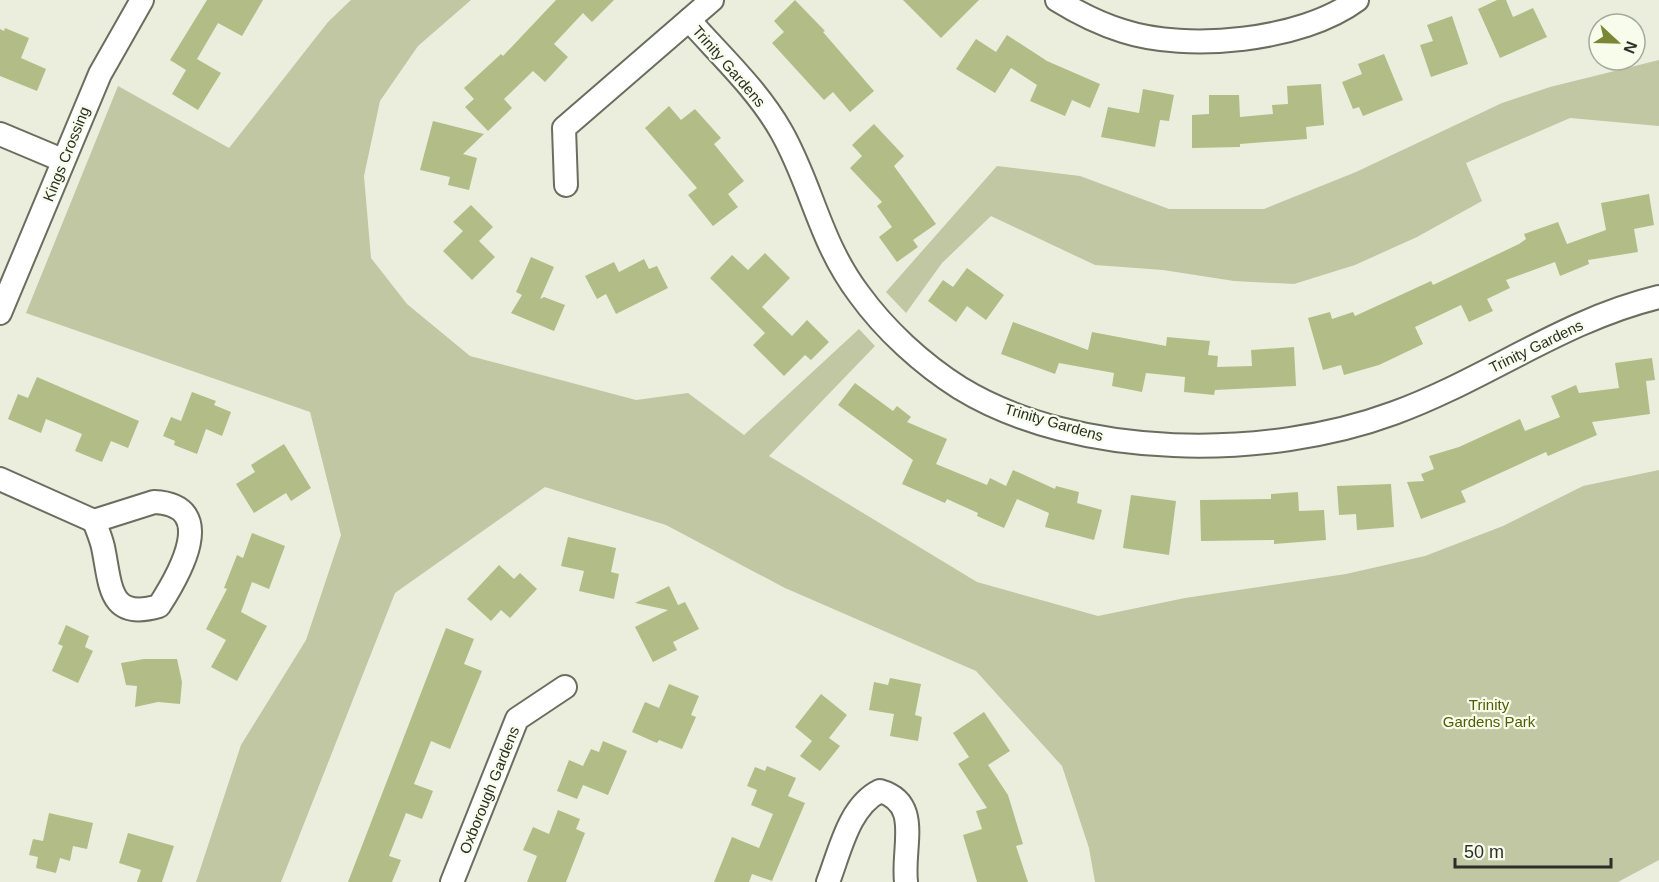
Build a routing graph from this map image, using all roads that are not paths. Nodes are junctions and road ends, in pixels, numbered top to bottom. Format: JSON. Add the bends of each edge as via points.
{"nodes":[{"id":1,"x":142,"y":0,"type":"edge"},
{"id":2,"x":712,"y":0,"type":"edge"},
{"id":3,"x":1057,"y":0,"type":"edge"},
{"id":4,"x":1357,"y":0,"type":"edge"},
{"id":5,"x":689,"y":20,"type":"junction"},
{"id":6,"x":0,"y":134,"type":"edge"},
{"id":7,"x":62,"y":160,"type":"junction"},
{"id":8,"x":566,"y":185,"type":"dead end"},
{"id":9,"x":1659,"y":297,"type":"edge"},
{"id":10,"x":0,"y":313,"type":"edge"},
{"id":11,"x":0,"y":479,"type":"edge"},
{"id":12,"x":94,"y":520,"type":"junction"},
{"id":13,"x":566,"y":687,"type":"dead end"},
{"id":14,"x":452,"y":882,"type":"edge"},
{"id":15,"x":828,"y":882,"type":"edge"},
{"id":16,"x":906,"y":882,"type":"edge"}],
"edges":[{"from":1,"to":7,"type":"street","name":"Kings Crossing","via":[[100,74]]},
{"from":2,"to":5,"type":"street"},
{"from":3,"to":4,"type":"street","via":[[1124,32],[1171,40],[1221,40],[1276,32],[1334,14]]},
{"from":5,"to":8,"type":"street","via":[[564,129]]},
{"from":5,"to":9,"type":"street","name":"Trinity Gardens","via":[[759,98],[781,131],[824,237],[859,294],[882,322],[961,388],[1039,421],[1095,436],[1216,447],[1334,430],[1393,414],[1449,390],[1566,329]]},
{"from":6,"to":7,"type":"street"},
{"from":7,"to":10,"type":"street","name":"Kings Crossing"},
{"from":11,"to":12,"type":"street"},
{"from":12,"to":12,"type":"street","via":[[103,544],[110,590],[120,605],[139,612],[159,606],[177,579],[191,533],[189,518],[178,506],[154,502]]},
{"from":13,"to":14,"type":"street","name":"Oxborough Gardens","via":[[517,719]]},
{"from":15,"to":16,"type":"street","via":[[857,810],[866,798],[880,791],[895,796],[905,807]]}]}
